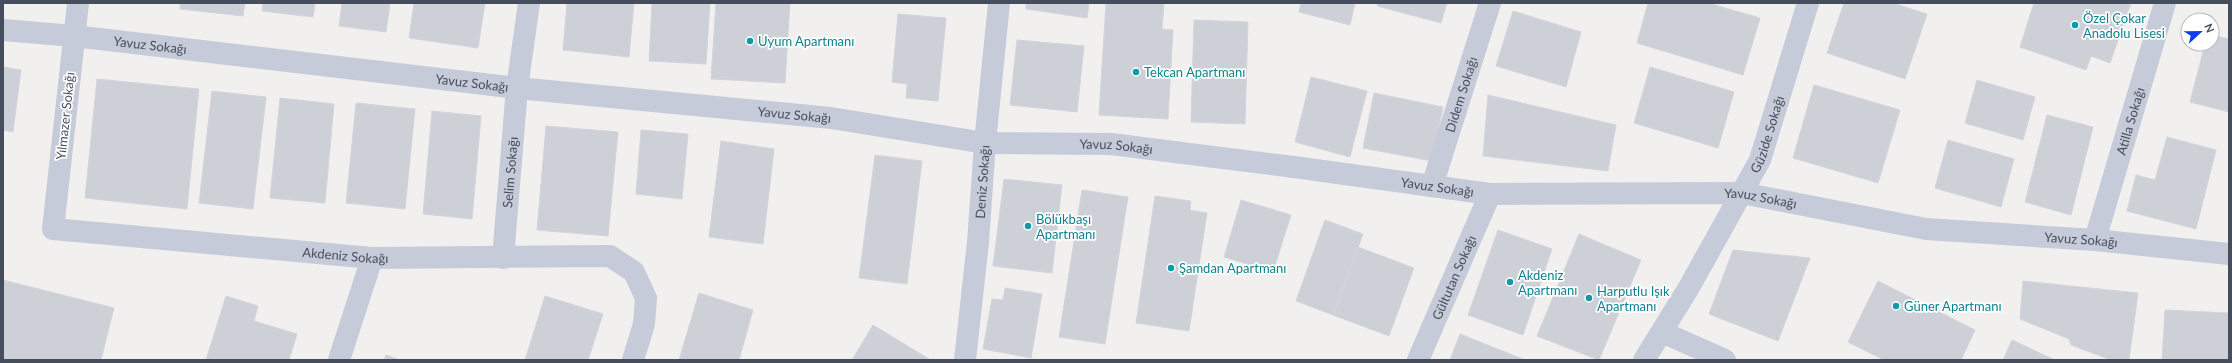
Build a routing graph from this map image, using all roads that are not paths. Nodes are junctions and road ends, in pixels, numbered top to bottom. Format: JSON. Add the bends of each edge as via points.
{"nodes":[{"id":1,"x":78,"y":3,"type":"edge"},
{"id":2,"x":529,"y":3,"type":"edge"},
{"id":3,"x":999,"y":3,"type":"edge"},
{"id":4,"x":1490,"y":3,"type":"edge"},
{"id":5,"x":1808,"y":3,"type":"edge"},
{"id":6,"x":2166,"y":3,"type":"edge"},
{"id":7,"x":3,"y":30,"type":"edge"},
{"id":8,"x":74,"y":36,"type":"junction"},
{"id":9,"x":517,"y":88,"type":"junction"},
{"id":10,"x":985,"y":143,"type":"junction"},
{"id":11,"x":1432,"y":186,"type":"junction"},
{"id":12,"x":1742,"y":193,"type":"junction"},
{"id":13,"x":1490,"y":194,"type":"junction"},
{"id":14,"x":53,"y":229,"type":"joint"},
{"id":15,"x":2095,"y":240,"type":"junction"},
{"id":16,"x":2229,"y":254,"type":"edge"},
{"id":17,"x":372,"y":258,"type":"junction"},
{"id":18,"x":503,"y":258,"type":"junction"},
{"id":19,"x":1662,"y":332,"type":"junction"},
{"id":20,"x":339,"y":360,"type":"edge"},
{"id":21,"x":633,"y":360,"type":"edge"},
{"id":22,"x":965,"y":360,"type":"edge"},
{"id":23,"x":1418,"y":360,"type":"edge"},
{"id":24,"x":1644,"y":360,"type":"edge"},
{"id":25,"x":1725,"y":360,"type":"edge"}],
"edges":[{"from":1,"to":8,"type":"street","name":"Yılmazer Sokağı"},
{"from":2,"to":9,"type":"street","name":"Selim Sokağı"},
{"from":3,"to":10,"type":"street","name":"Deniz Sokağı"},
{"from":4,"to":11,"type":"street","name":"Didem Sokağı"},
{"from":5,"to":12,"type":"street","name":"Güzide Sokağı","via":[[1760,160]]},
{"from":6,"to":15,"type":"street","name":"Atilla Sokağı"},
{"from":7,"to":8,"type":"street","name":"Yavuz Sokağı"},
{"from":8,"to":9,"type":"street","name":"Yavuz Sokağı"},
{"from":8,"to":14,"type":"street","name":"Yılmazer Sokağı"},
{"from":9,"to":10,"type":"street","name":"Yavuz Sokağı","via":[[831,118]]},
{"from":9,"to":18,"type":"street","name":"Selim Sokağı"},
{"from":10,"to":11,"type":"street","name":"Yavuz Sokağı","via":[[1111,144]]},
{"from":10,"to":22,"type":"street","name":"Deniz Sokağı","via":[[978,242]]},
{"from":11,"to":13,"type":"street","name":"Yavuz Sokağı"},
{"from":12,"to":13,"type":"street","name":"Yavuz Sokağı"},
{"from":12,"to":15,"type":"street","name":"Yavuz Sokağı","via":[[1926,229]]},
{"from":12,"to":19,"type":"street","name":"Güzide Sokağı"},
{"from":13,"to":23,"type":"street","name":"Gültutan Sokağı"},
{"from":14,"to":17,"type":"street","name":"Akdeniz Sokağı"},
{"from":15,"to":16,"type":"street","name":"Yavuz Sokağı"},
{"from":17,"to":18,"type":"street","name":"Akdeniz Sokağı"},
{"from":17,"to":20,"type":"street"},
{"from":18,"to":21,"type":"street","name":"Akdeniz Sokağı","via":[[610,256],[634,272],[646,298],[644,324]]},
{"from":19,"to":24,"type":"street","name":"Güzide Sokağı"},
{"from":19,"to":25,"type":"street"}]}
